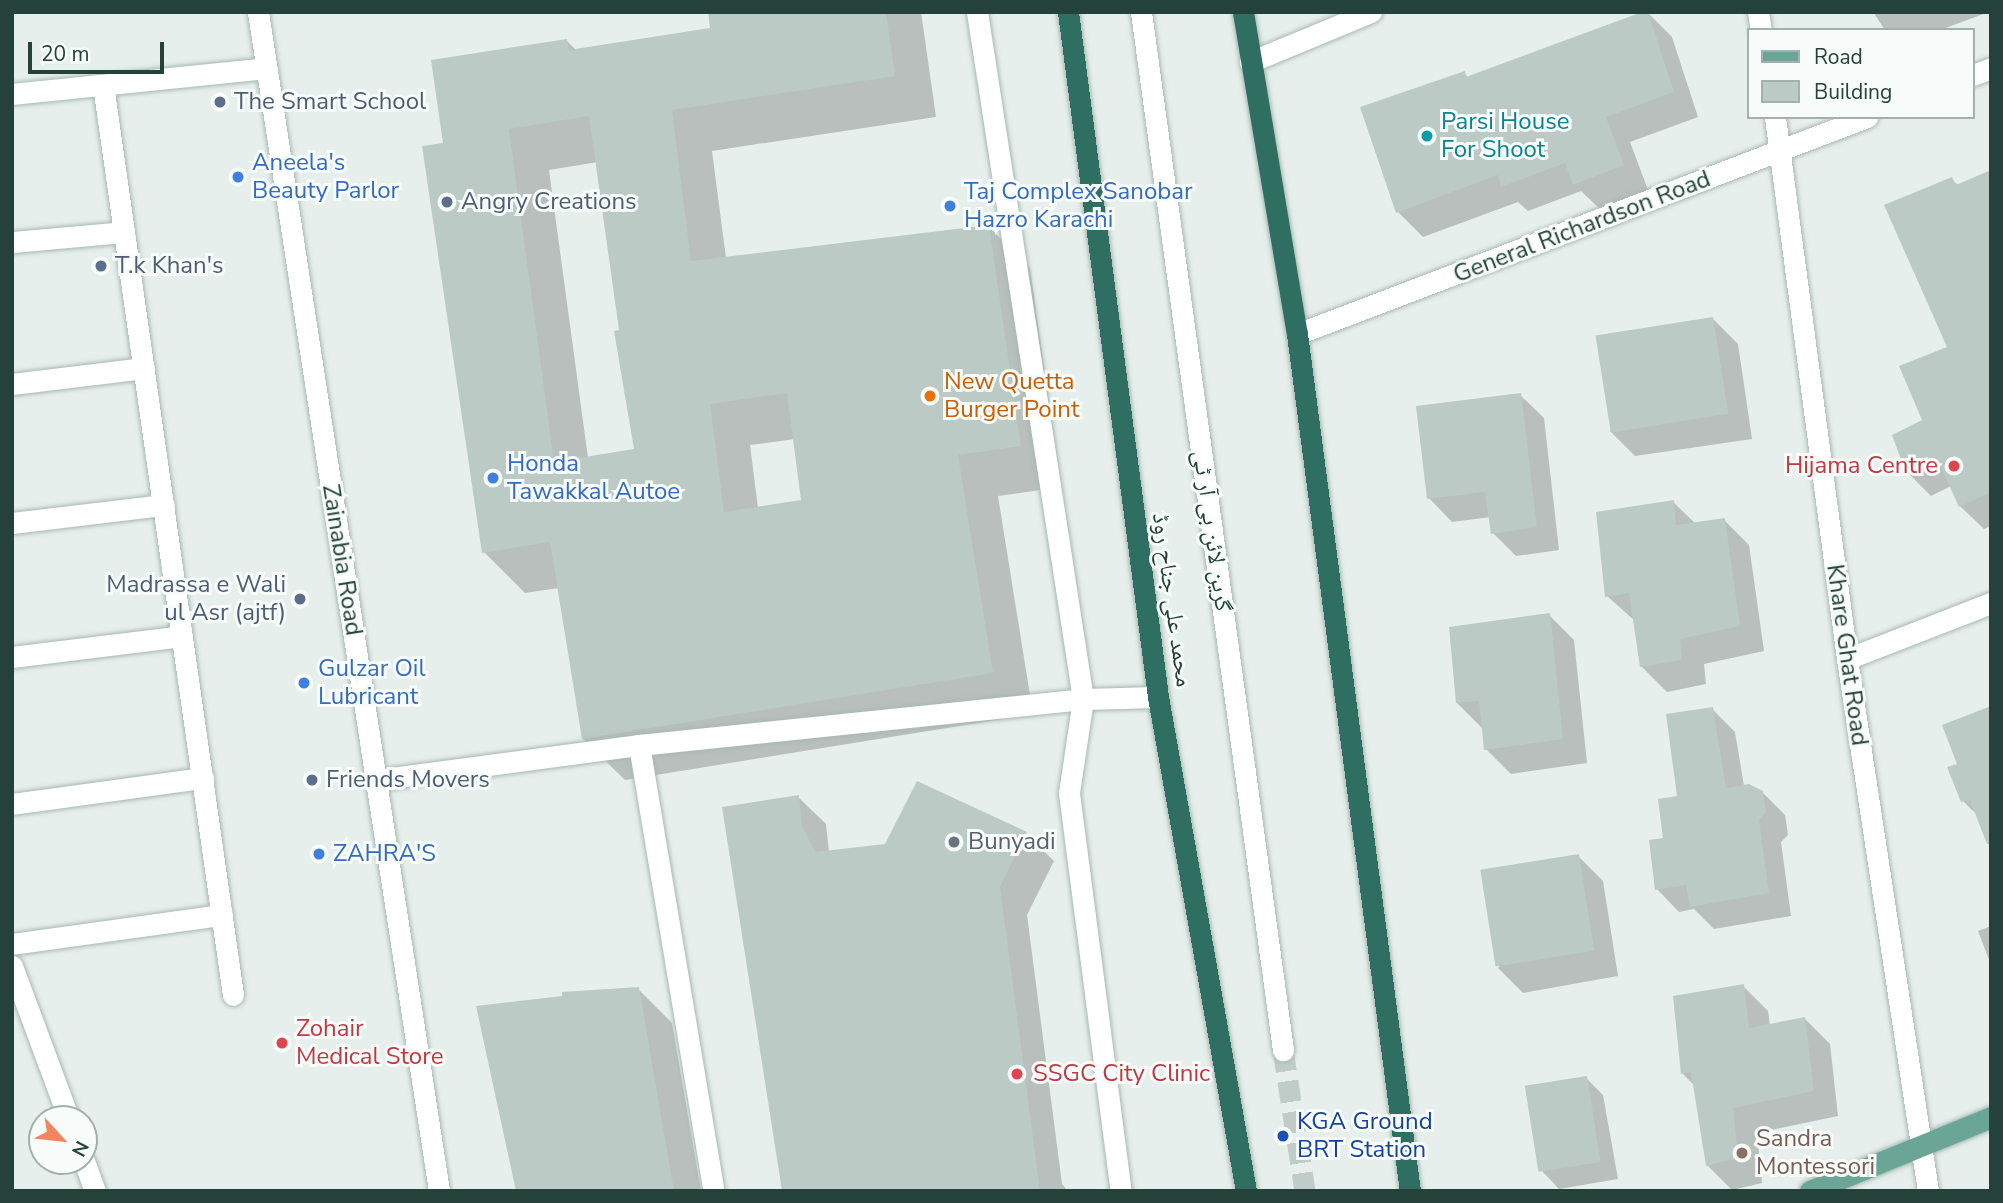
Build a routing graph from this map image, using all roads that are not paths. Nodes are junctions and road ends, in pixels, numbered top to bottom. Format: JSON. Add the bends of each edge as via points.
{"nodes":[{"id":1,"x":258,"y":12,"type":"edge"},
{"id":2,"x":976,"y":12,"type":"edge"},
{"id":3,"x":1068,"y":12,"type":"edge"},
{"id":4,"x":1141,"y":12,"type":"edge"},
{"id":5,"x":1243,"y":12,"type":"edge"},
{"id":6,"x":1371,"y":12,"type":"edge"},
{"id":7,"x":1250,"y":62,"type":"junction"},
{"id":8,"x":266,"y":68,"type":"junction"},
{"id":9,"x":103,"y":85,"type":"junction"},
{"id":10,"x":12,"y":94,"type":"edge"},
{"id":11,"x":1775,"y":119,"type":"edge"},
{"id":12,"x":1862,"y":119,"type":"edge"},
{"id":13,"x":1781,"y":152,"type":"junction"},
{"id":14,"x":124,"y":232,"type":"junction"},
{"id":15,"x":12,"y":242,"type":"edge"},
{"id":16,"x":1297,"y":334,"type":"junction"},
{"id":17,"x":144,"y":368,"type":"junction"},
{"id":18,"x":12,"y":384,"type":"edge"},
{"id":19,"x":164,"y":505,"type":"junction"},
{"id":20,"x":12,"y":523,"type":"edge"},
{"id":21,"x":1991,"y":603,"type":"edge"},
{"id":22,"x":182,"y":636,"type":"junction"},
{"id":23,"x":12,"y":657,"type":"edge"},
{"id":24,"x":1846,"y":659,"type":"junction"},
{"id":25,"x":1158,"y":698,"type":"junction"},
{"id":26,"x":1083,"y":699,"type":"junction"},
{"id":27,"x":639,"y":745,"type":"junction"},
{"id":28,"x":203,"y":778,"type":"junction"},
{"id":29,"x":376,"y":780,"type":"junction"},
{"id":30,"x":12,"y":804,"type":"edge"},
{"id":31,"x":222,"y":915,"type":"junction"},
{"id":32,"x":12,"y":944,"type":"edge"},
{"id":33,"x":12,"y":966,"type":"edge"},
{"id":34,"x":233,"y":995,"type":"dead end"},
{"id":35,"x":1283,"y":1050,"type":"tunnel mouth"},
{"id":36,"x":64,"y":1105,"type":"edge"},
{"id":37,"x":1991,"y":1117,"type":"edge"},
{"id":38,"x":1920,"y":1144,"type":"junction"},
{"id":39,"x":439,"y":1191,"type":"edge"},
{"id":40,"x":714,"y":1191,"type":"edge"},
{"id":41,"x":1121,"y":1191,"type":"edge"},
{"id":42,"x":1247,"y":1191,"type":"edge"},
{"id":43,"x":1410,"y":1191,"type":"edge"},
{"id":44,"x":1810,"y":1191,"type":"edge"},
{"id":45,"x":1928,"y":1191,"type":"edge"}],
"edges":[{"from":1,"to":8,"type":"street","name":"Zainabia Road"},
{"from":2,"to":26,"type":"street"},
{"from":3,"to":25,"type":"highway","name":"محمد علی جناح روڈ"},
{"from":4,"to":35,"type":"street","name":"گرین لائن بی آر ٹی"},
{"from":5,"to":7,"type":"highway"},
{"from":6,"to":7,"type":"street"},
{"from":7,"to":16,"type":"highway"},
{"from":8,"to":9,"type":"street"},
{"from":8,"to":29,"type":"street","name":"Zainabia Road"},
{"from":9,"to":10,"type":"street"},
{"from":9,"to":14,"type":"street"},
{"from":11,"to":13,"type":"street","name":"Khare Ghat Road"},
{"from":12,"to":13,"type":"street","name":"General Richardson Road"},
{"from":13,"to":16,"type":"street","name":"General Richardson Road"},
{"from":13,"to":24,"type":"street","name":"Khare Ghat Road"},
{"from":14,"to":15,"type":"street"},
{"from":14,"to":17,"type":"street"},
{"from":16,"to":43,"type":"highway"},
{"from":17,"to":18,"type":"street"},
{"from":17,"to":19,"type":"street"},
{"from":19,"to":20,"type":"street"},
{"from":19,"to":22,"type":"street"},
{"from":21,"to":24,"type":"street"},
{"from":22,"to":23,"type":"street"},
{"from":22,"to":28,"type":"street"},
{"from":24,"to":38,"type":"street","name":"Khare Ghat Road"},
{"from":25,"to":26,"type":"street"},
{"from":25,"to":42,"type":"highway","name":"محمد علی جناح روڈ"},
{"from":26,"to":27,"type":"street"},
{"from":26,"to":41,"type":"street","via":[[1069,793]]},
{"from":27,"to":29,"type":"street"},
{"from":27,"to":40,"type":"street"},
{"from":28,"to":30,"type":"street"},
{"from":28,"to":31,"type":"street"},
{"from":29,"to":39,"type":"street","name":"Zainabia Road"},
{"from":31,"to":32,"type":"street"},
{"from":31,"to":34,"type":"street"},
{"from":33,"to":36,"type":"street"},
{"from":37,"to":38,"type":"main road"},
{"from":38,"to":44,"type":"main road"},
{"from":38,"to":45,"type":"street","name":"Khare Ghat Road"}]}
